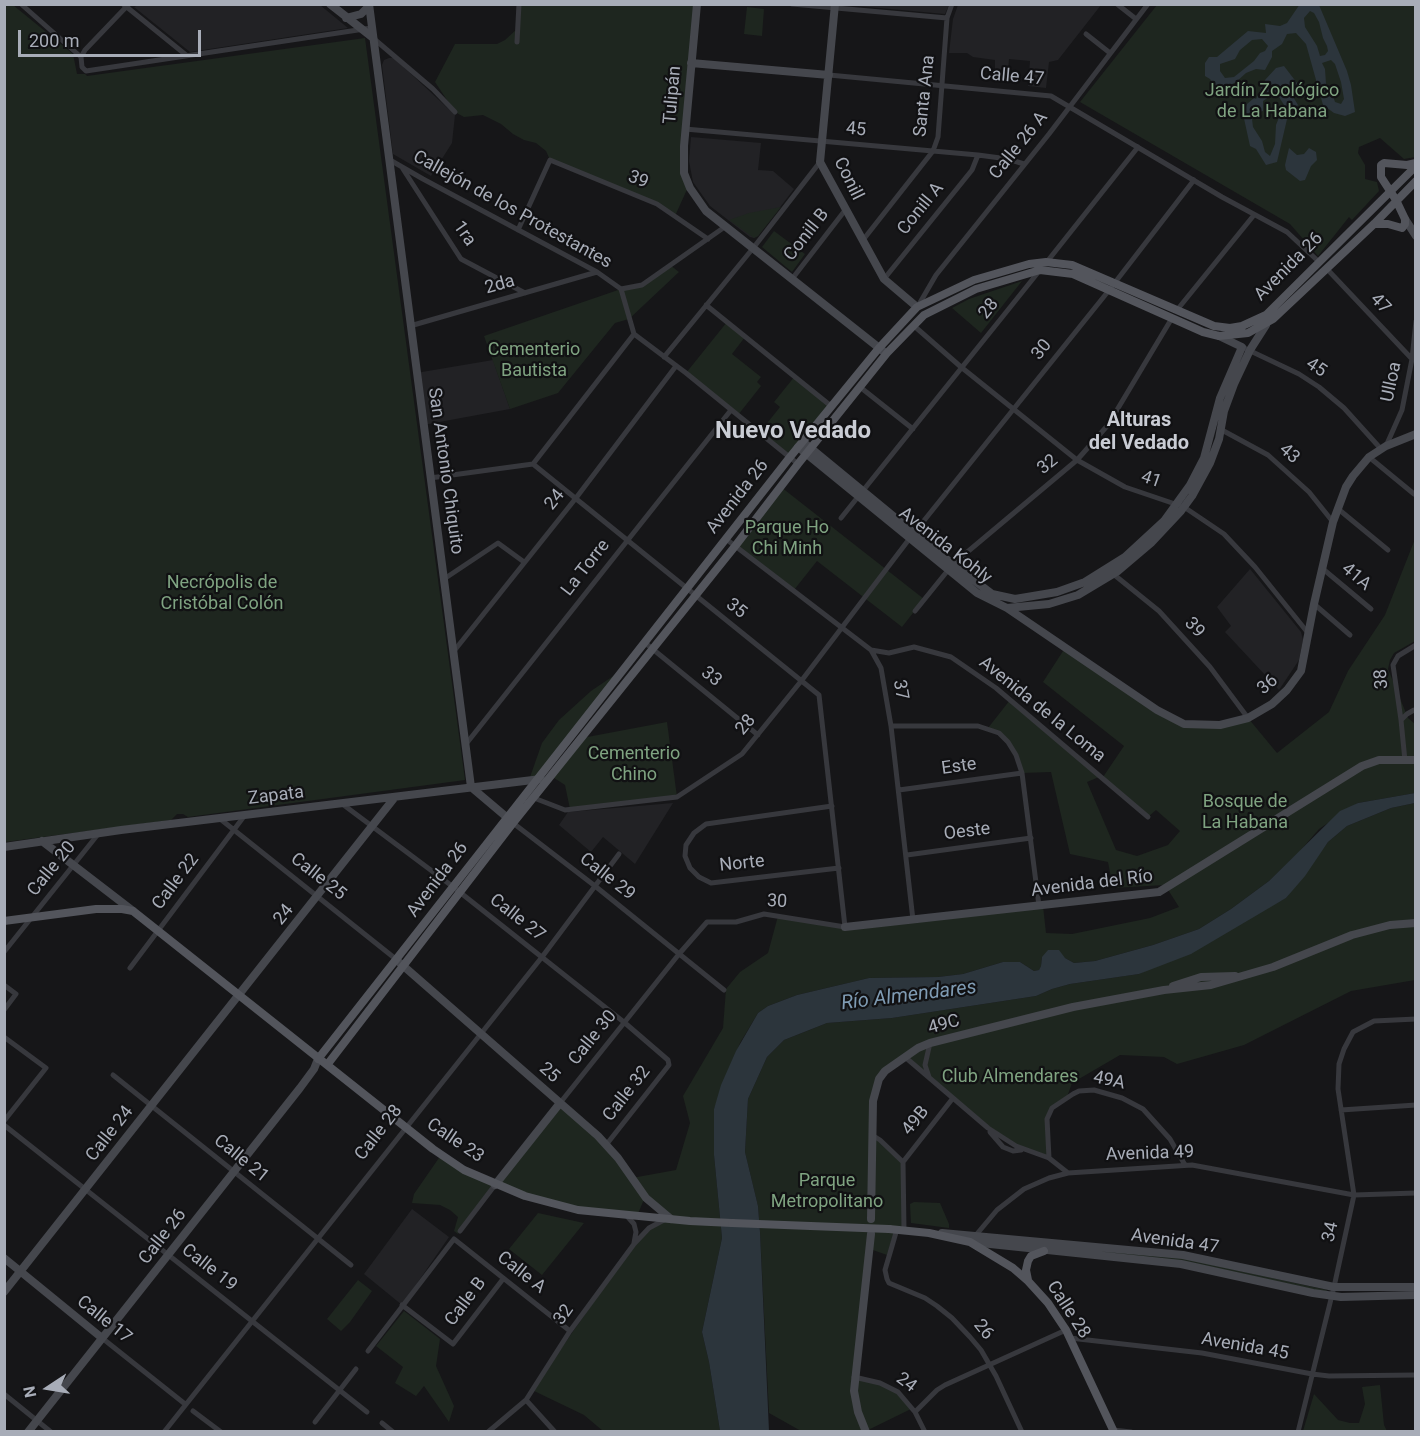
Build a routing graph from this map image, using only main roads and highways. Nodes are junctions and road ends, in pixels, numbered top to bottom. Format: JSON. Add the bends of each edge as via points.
{"nodes":[{"id":1,"x":1416,"y":164,"type":"edge"},
{"id":2,"x":1416,"y":181,"type":"edge"},
{"id":3,"x":1390,"y":192,"type":"junction"},
{"id":4,"x":1396,"y":201,"type":"junction"},
{"id":5,"x":1374,"y":224,"type":"junction"},
{"id":6,"x":1112,"y":286,"type":"junction"},
{"id":7,"x":917,"y":307,"type":"junction"},
{"id":8,"x":1174,"y":314,"type":"junction"},
{"id":9,"x":913,"y":325,"type":"junction"},
{"id":10,"x":883,"y":351,"type":"junction"},
{"id":11,"x":510,"y":820,"type":"junction"},
{"id":12,"x":4,"y":921,"type":"edge"},
{"id":13,"x":401,"y":963,"type":"junction"},
{"id":14,"x":362,"y":1006,"type":"junction"},
{"id":15,"x":359,"y":1024,"type":"junction"},
{"id":16,"x":318,"y":1059,"type":"junction"},
{"id":17,"x":327,"y":1065,"type":"junction"},
{"id":18,"x":897,"y":1230,"type":"joint"},
{"id":19,"x":1044,"y":1251,"type":"road end"},
{"id":20,"x":1028,"y":1281,"type":"junction"},
{"id":21,"x":1113,"y":1431,"type":"edge"}],
"edges":[{"from":1,"to":3,"type":"main road","name":"Avenida 26"},
{"from":1,"to":3,"type":"main road","via":[[1381,165],[1381,177]]},
{"from":2,"to":4,"type":"main road","name":"Avenida 26"},
{"from":3,"to":4,"type":"main road"},
{"from":3,"to":8,"type":"main road","name":"Avenida 26","via":[[1266,315],[1230,328]]},
{"from":4,"to":5,"type":"main road","name":"Avenida 26"},
{"from":4,"to":5,"type":"main road","via":[[1404,223]]},
{"from":5,"to":8,"type":"main road","name":"Avenida 26","via":[[1266,325],[1241,334],[1219,336],[1203,332]]},
{"from":6,"to":7,"type":"main road","name":"Avenida 26","via":[[1072,265],[1046,262],[974,280]]},
{"from":6,"to":8,"type":"main road","name":"Avenida 26"},
{"from":6,"to":9,"type":"main road","name":"Avenida 26","via":[[1073,274],[1040,270],[962,294]]},
{"from":7,"to":9,"type":"main road"},
{"from":7,"to":10,"type":"main road","name":"Avenida 26"},
{"from":9,"to":10,"type":"main road","name":"Avenida 26"},
{"from":10,"to":11,"type":"main road","name":"Avenida 26","via":[[800,444],[537,780]]},
{"from":10,"to":11,"type":"main road","name":"Avenida 26","via":[[861,387],[736,545],[534,798]]},
{"from":11,"to":13,"type":"main road","name":"Avenida 26"},
{"from":12,"to":16,"type":"main road","name":"Calle 23","via":[[109,909],[133,911]]},
{"from":13,"to":14,"type":"main road","name":"Avenida 26"},
{"from":13,"to":15,"type":"main road"},
{"from":14,"to":15,"type":"main road"},
{"from":14,"to":16,"type":"main road","name":"Avenida 26"},
{"from":15,"to":17,"type":"main road"},
{"from":16,"to":17,"type":"main road","name":"Calle 23"},
{"from":17,"to":18,"type":"main road","name":"Calle 23","bridge":true,"via":[[454,1164],[495,1185],[555,1205],[690,1221]]},
{"from":18,"to":20,"type":"main road","name":"Calle 28","via":[[973,1238]]},
{"from":19,"to":20,"type":"main road","via":[[1028,1261]]},
{"from":20,"to":21,"type":"main road","name":"Calle 28","via":[[1068,1334]]}]}
